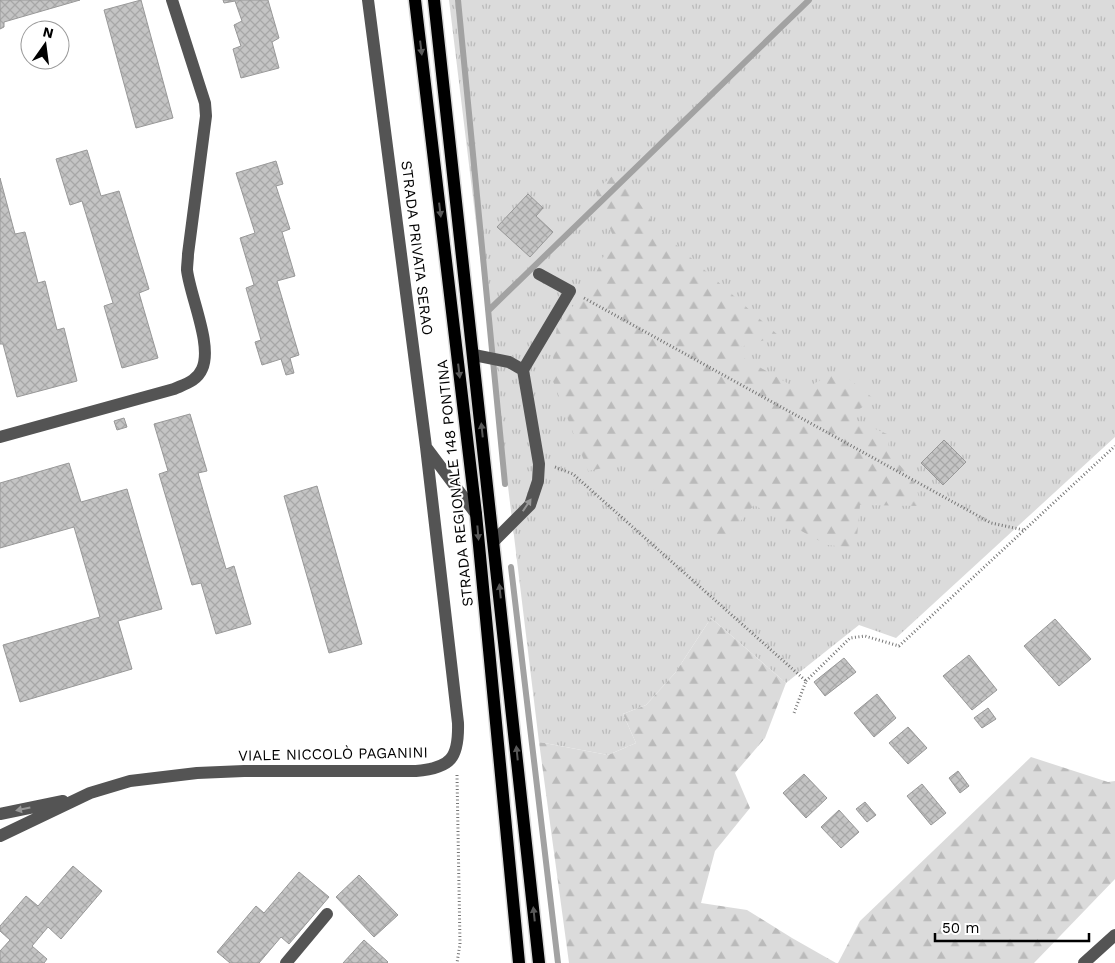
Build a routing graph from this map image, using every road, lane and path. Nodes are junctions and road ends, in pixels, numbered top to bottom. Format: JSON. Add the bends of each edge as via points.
{"nodes":[{"id":1,"x":172,"y":0,"type":"edge"},
{"id":2,"x":368,"y":0,"type":"edge"},
{"id":3,"x":415,"y":0,"type":"edge"},
{"id":4,"x":434,"y":0,"type":"edge"},
{"id":5,"x":539,"y":274,"type":"dead end"},
{"id":6,"x":570,"y":291,"type":"junction"},
{"id":7,"x":474,"y":355,"type":"junction"},
{"id":8,"x":523,"y":370,"type":"junction"},
{"id":9,"x":0,"y":437,"type":"edge"},
{"id":10,"x":426,"y":446,"type":"junction"},
{"id":11,"x":1115,"y":446,"type":"edge"},
{"id":12,"x":539,"y":464,"type":"junction"},
{"id":13,"x":476,"y":514,"type":"junction"},
{"id":14,"x":1024,"y":530,"type":"junction"},
{"id":15,"x":494,"y":541,"type":"junction"},
{"id":16,"x":806,"y":681,"type":"junction"},
{"id":17,"x":794,"y":713,"type":"dead end"},
{"id":18,"x":452,"y":758,"type":"junction"},
{"id":19,"x":80,"y":798,"type":"junction"},
{"id":20,"x":0,"y":814,"type":"edge"},
{"id":21,"x":0,"y":836,"type":"edge"},
{"id":22,"x":327,"y":914,"type":"dead end"},
{"id":23,"x":1115,"y":935,"type":"edge"},
{"id":24,"x":286,"y":963,"type":"edge"},
{"id":25,"x":457,"y":963,"type":"edge"},
{"id":26,"x":519,"y":963,"type":"edge"},
{"id":27,"x":539,"y":963,"type":"edge"},
{"id":28,"x":1084,"y":963,"type":"edge"}],
"edges":[{"from":1,"to":9,"type":"street","via":[[205,103],[205,131],[187,270],[204,342],[206,358],[202,371],[193,380],[174,389]]},
{"from":2,"to":10,"type":"street","name":"STRADA PRIVATA SERAO"},
{"from":3,"to":13,"type":"main road","name":"STRADA REGIONALE 148 PONTINA","one_way":true},
{"from":4,"to":7,"type":"main road"},
{"from":5,"to":6,"type":"street"},
{"from":6,"to":8,"type":"street"},
{"from":6,"to":14,"type":"path","via":[[991,523]]},
{"from":7,"to":8,"type":"street","via":[[510,362]]},
{"from":15,"to":7,"type":"main road","one_way":true},
{"from":8,"to":12,"type":"street"},
{"from":10,"to":13,"type":"street","name":"STRADA PRIVATA SERAO"},
{"from":10,"to":18,"type":"street","via":[[458,723]]},
{"from":11,"to":14,"type":"path"},
{"from":15,"to":12,"type":"street","one_way":true,"via":[[530,505],[538,481]]},
{"from":12,"to":16,"type":"path","via":[[573,474]]},
{"from":13,"to":26,"type":"main road","name":"STRADA REGIONALE 148 PONTINA","one_way":true},
{"from":14,"to":16,"type":"path","via":[[899,646],[865,636],[850,638]]},
{"from":27,"to":15,"type":"main road","one_way":true},
{"from":16,"to":17,"type":"path"},
{"from":18,"to":19,"type":"street","name":"VIALE NICCOLÒ PAGANINI","via":[[440,767],[416,771],[273,770],[163,777],[119,784]]},
{"from":18,"to":25,"type":"path","via":[[457,777],[460,944]]},
{"from":19,"to":20,"type":"street","name":"VIALE NICCOLÒ PAGANINI","one_way":true},
{"from":19,"to":21,"type":"street","name":"VIALE NICCOLÒ PAGANINI"},
{"from":22,"to":24,"type":"street"},
{"from":23,"to":28,"type":"street"}]}
